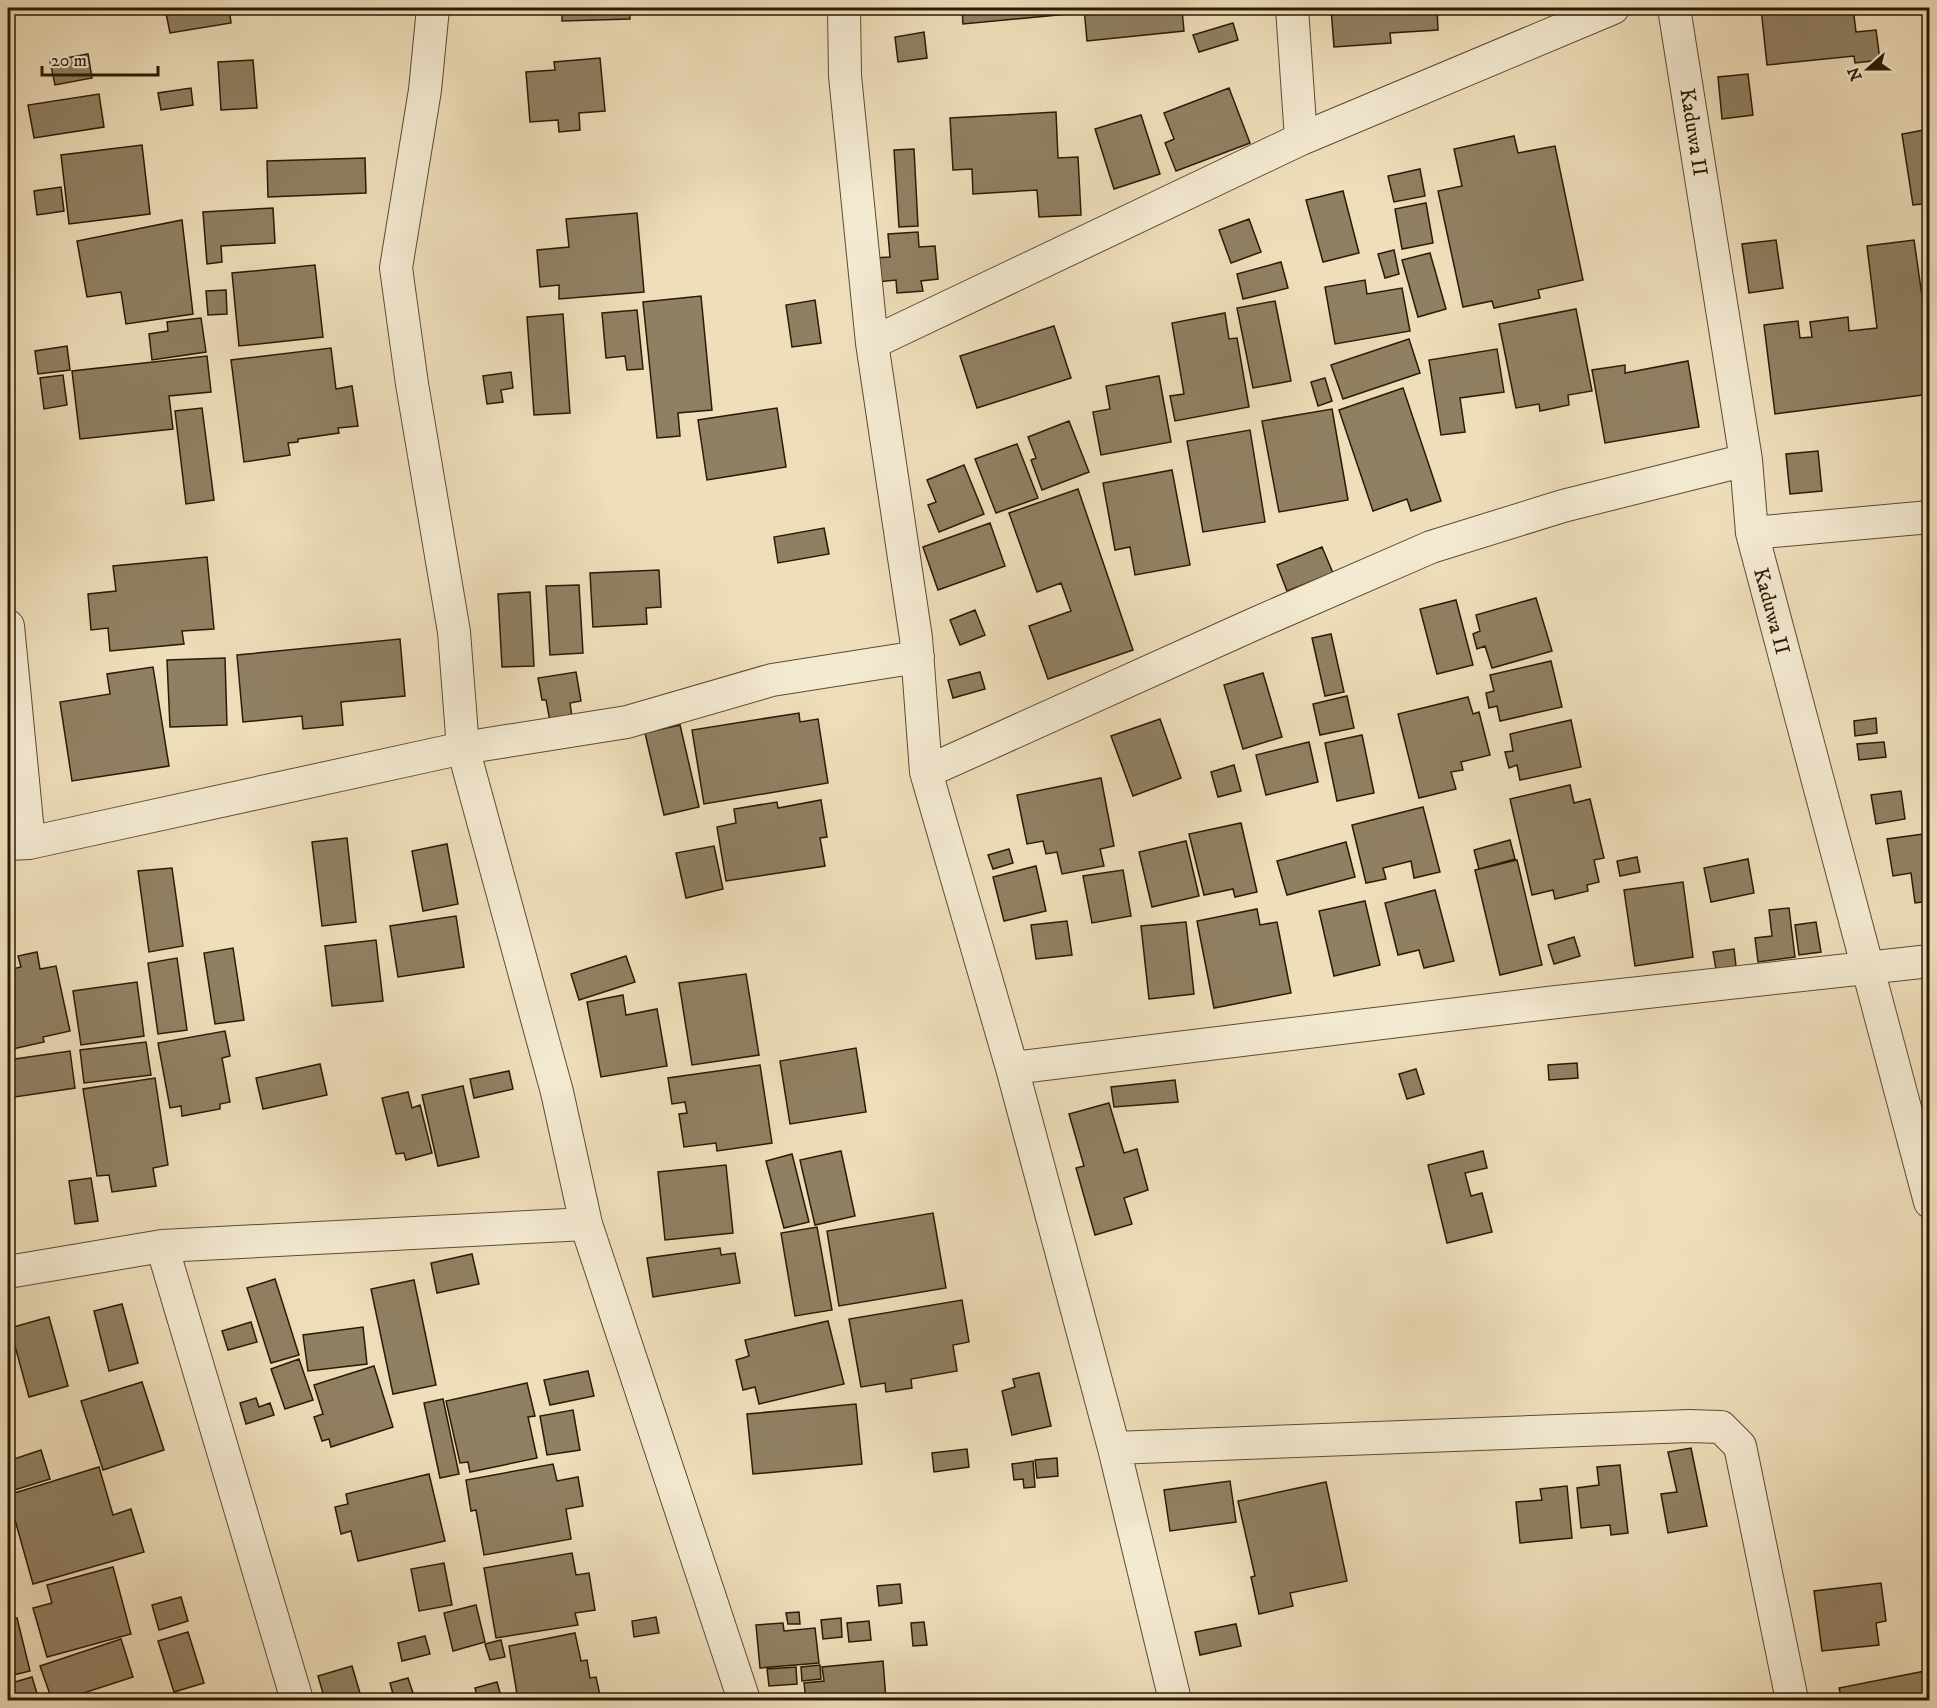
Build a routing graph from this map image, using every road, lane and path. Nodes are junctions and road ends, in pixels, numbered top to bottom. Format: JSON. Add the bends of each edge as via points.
{"nodes":[{"id":1,"x":433,"y":8,"type":"edge"},
{"id":2,"x":844,"y":8,"type":"edge"},
{"id":3,"x":1292,"y":8,"type":"edge"},
{"id":4,"x":1613,"y":8,"type":"edge"},
{"id":5,"x":1674,"y":8,"type":"edge"},
{"id":6,"x":1301,"y":139,"type":"junction"},
{"id":7,"x":872,"y":343,"type":"junction"},
{"id":8,"x":1746,"y":460,"type":"junction"},
{"id":9,"x":1929,"y":517,"type":"edge"},
{"id":10,"x":1752,"y":533,"type":"junction"},
{"id":11,"x":8,"y":626,"type":"edge"},
{"id":12,"x":918,"y":657,"type":"junction"},
{"id":13,"x":463,"y":748,"type":"junction"},
{"id":14,"x":926,"y":772,"type":"junction"},
{"id":15,"x":18,"y":844,"type":"edge"},
{"id":16,"x":1929,"y":961,"type":"edge"},
{"id":17,"x":1868,"y":967,"type":"junction"},
{"id":18,"x":1012,"y":1068,"type":"junction"},
{"id":19,"x":1929,"y":1202,"type":"edge"},
{"id":20,"x":586,"y":1224,"type":"junction"},
{"id":21,"x":162,"y":1246,"type":"junction"},
{"id":22,"x":8,"y":1272,"type":"edge"},
{"id":23,"x":1114,"y":1448,"type":"junction"},
{"id":24,"x":297,"y":1701,"type":"edge"},
{"id":25,"x":744,"y":1701,"type":"edge"},
{"id":26,"x":1175,"y":1701,"type":"edge"},
{"id":27,"x":1792,"y":1701,"type":"edge"}],
"edges":[{"from":1,"to":13,"type":"street","via":[[425,90],[396,268],[454,632]]},
{"from":2,"to":7,"type":"street","via":[[845,76]]},
{"from":3,"to":6,"type":"street"},
{"from":4,"to":6,"type":"street"},
{"from":5,"to":8,"type":"street","name":"Kaduwa II"},
{"from":6,"to":7,"type":"street"},
{"from":7,"to":12,"type":"street"},
{"from":8,"to":10,"type":"street","name":"Kaduwa II"},
{"from":8,"to":14,"type":"street","via":[[1563,506],[1431,547]]},
{"from":9,"to":10,"type":"street"},
{"from":10,"to":17,"type":"street","name":"Kaduwa II"},
{"from":11,"to":15,"type":"street"},
{"from":12,"to":13,"type":"street","via":[[772,680],[627,722]]},
{"from":12,"to":14,"type":"street"},
{"from":13,"to":15,"type":"street"},
{"from":13,"to":20,"type":"street","via":[[557,1092]]},
{"from":14,"to":18,"type":"street"},
{"from":16,"to":17,"type":"street"},
{"from":17,"to":18,"type":"street"},
{"from":17,"to":19,"type":"street","name":"Kaduwa II"},
{"from":18,"to":23,"type":"street"},
{"from":20,"to":21,"type":"street"},
{"from":20,"to":25,"type":"street"},
{"from":21,"to":22,"type":"street"},
{"from":21,"to":24,"type":"street"},
{"from":23,"to":26,"type":"street"},
{"from":23,"to":27,"type":"street","via":[[1721,1427],[1740,1446]]}]}
